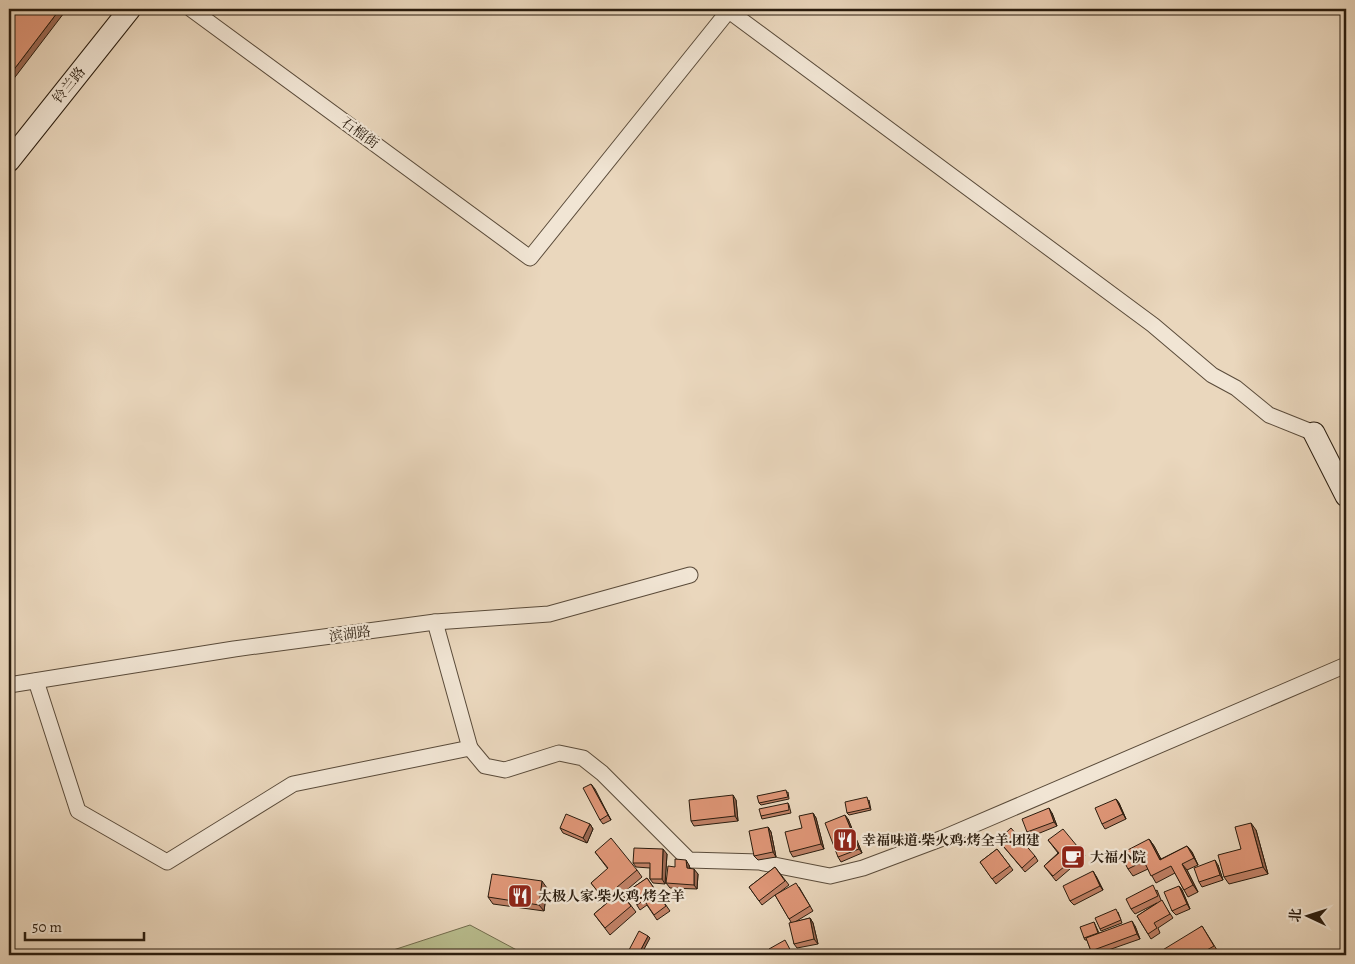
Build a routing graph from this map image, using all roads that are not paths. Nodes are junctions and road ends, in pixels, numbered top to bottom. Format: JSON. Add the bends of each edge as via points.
{"nodes":[{"id":1,"x":130,"y":9,"type":"edge"},
{"id":2,"x":191,"y":9,"type":"edge"},
{"id":3,"x":730,"y":10,"type":"edge"},
{"id":4,"x":9,"y":161,"type":"edge"},
{"id":5,"x":1314,"y":433,"type":"joint"},
{"id":6,"x":1346,"y":496,"type":"edge"},
{"id":7,"x":690,"y":575,"type":"dead end"},
{"id":8,"x":435,"y":622,"type":"junction"},
{"id":9,"x":1346,"y":665,"type":"edge"},
{"id":10,"x":36,"y":681,"type":"junction"},
{"id":11,"x":9,"y":685,"type":"edge"},
{"id":12,"x":470,"y":748,"type":"junction"}],
"edges":[{"from":1,"to":4,"type":"street","name":"铃兰路"},
{"from":2,"to":3,"type":"street","name":"石榴街","via":[[530,258]]},
{"from":3,"to":5,"type":"street","via":[[1153,325],[1212,375],[1236,388],[1269,415]]},
{"from":5,"to":6,"type":"street"},
{"from":7,"to":8,"type":"street","name":"滨湖路","via":[[549,614]]},
{"from":8,"to":10,"type":"street","name":"滨湖路","via":[[234,649]]},
{"from":8,"to":12,"type":"street"},
{"from":9,"to":12,"type":"street","via":[[943,838],[863,868],[830,876],[759,862],[689,860],[602,773],[582,758],[560,753],[505,770],[485,766]]},
{"from":10,"to":11,"type":"street","name":"滨湖路"},
{"from":10,"to":12,"type":"street","via":[[78,811],[167,862],[293,784]]}]}
